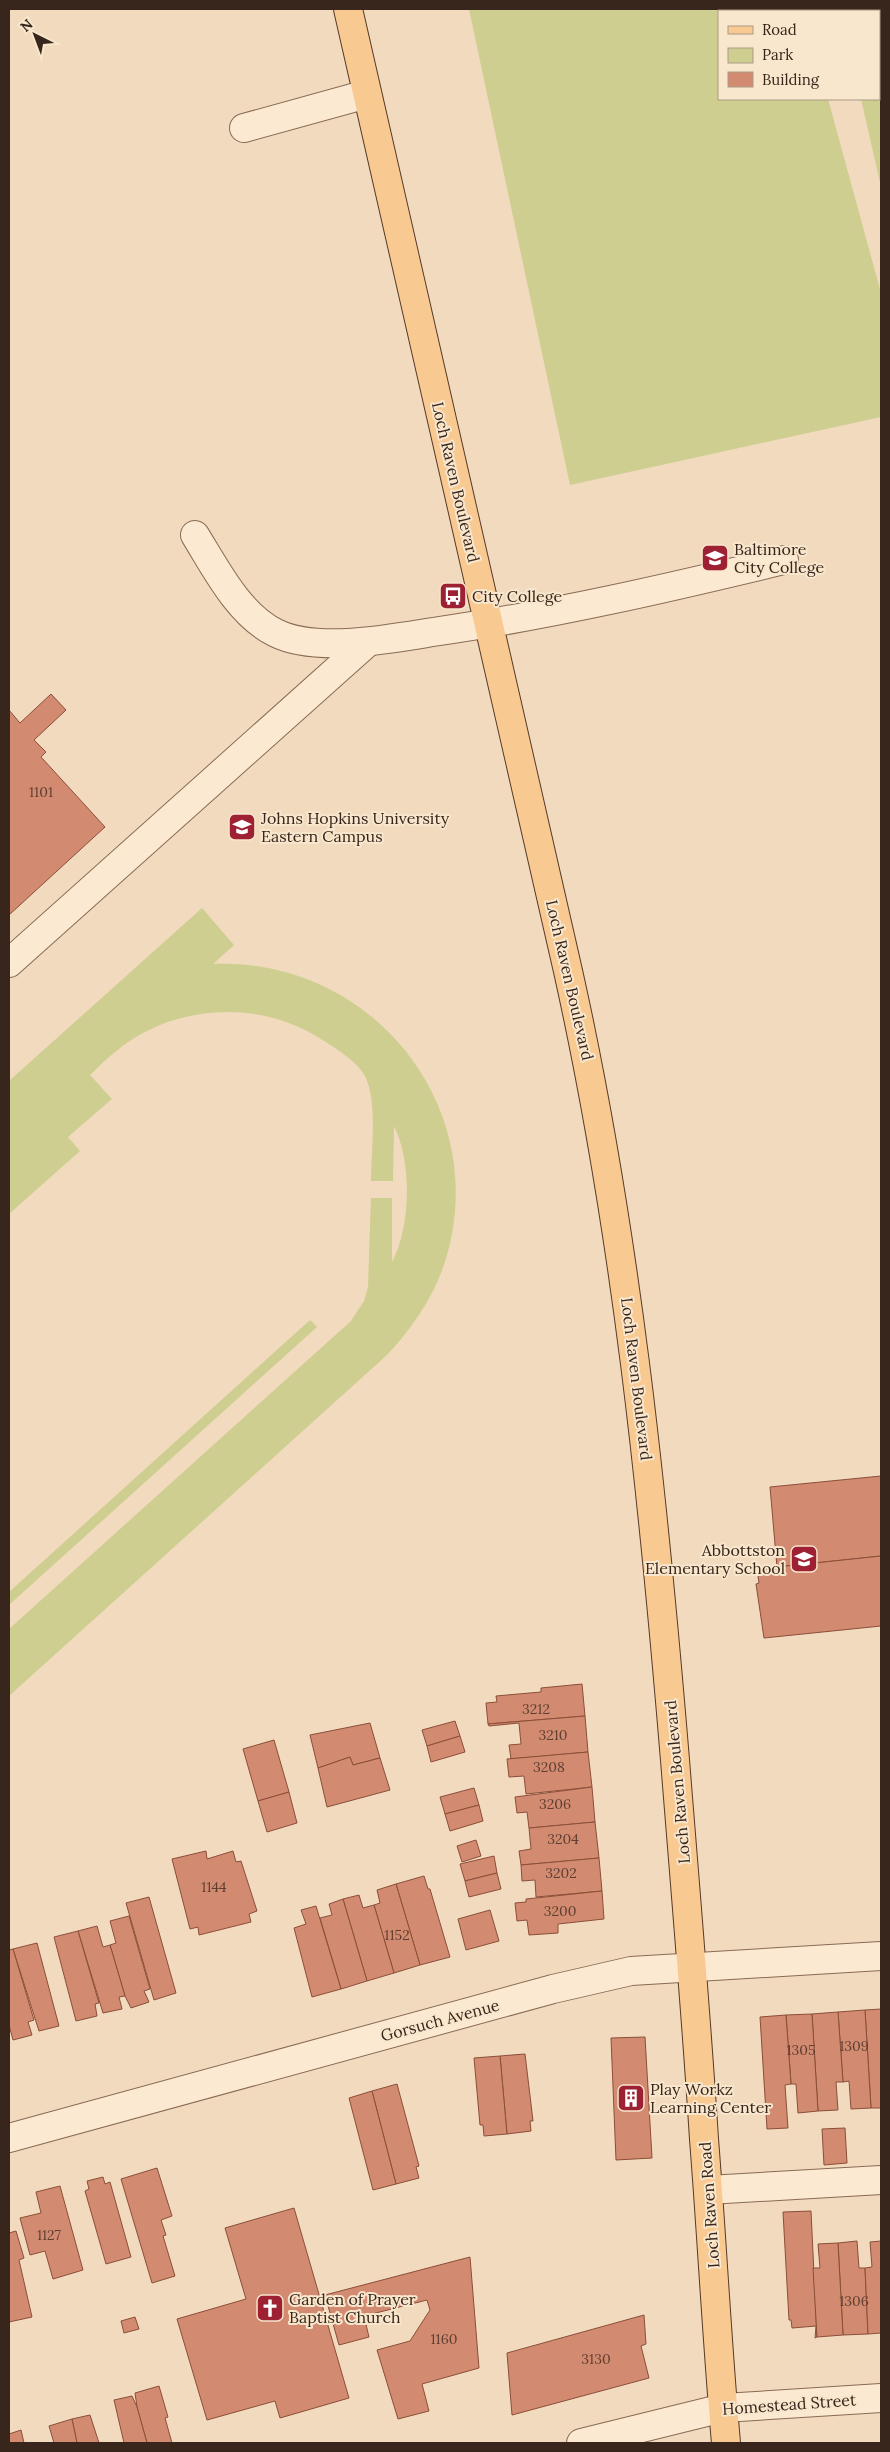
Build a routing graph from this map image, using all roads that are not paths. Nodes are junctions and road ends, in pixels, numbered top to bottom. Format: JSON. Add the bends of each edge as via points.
{"nodes":[{"id":1,"x":348,"y":9,"type":"edge"},
{"id":2,"x":367,"y":94,"type":"junction"},
{"id":3,"x":244,"y":128,"type":"dead end"},
{"id":4,"x":195,"y":535,"type":"dead end"},
{"id":5,"x":784,"y":560,"type":"dead end"},
{"id":6,"x":489,"y":624,"type":"junction"},
{"id":7,"x":368,"y":642,"type":"junction"},
{"id":8,"x":9,"y":963,"type":"edge"},
{"id":9,"x":881,"y":1956,"type":"edge"},
{"id":10,"x":692,"y":1967,"type":"junction"},
{"id":11,"x":9,"y":2138,"type":"edge"},
{"id":12,"x":881,"y":2180,"type":"edge"},
{"id":13,"x":708,"y":2190,"type":"junction"},
{"id":14,"x":881,"y":2398,"type":"edge"},
{"id":15,"x":723,"y":2408,"type":"junction"},
{"id":16,"x":581,"y":2443,"type":"edge"},
{"id":17,"x":726,"y":2443,"type":"edge"}],
"edges":[{"from":1,"to":2,"type":"main road","name":"Loch Raven Boulevard"},
{"from":2,"to":3,"type":"street"},
{"from":2,"to":6,"type":"main road","name":"Loch Raven Boulevard"},
{"from":4,"to":7,"type":"street","via":[[240,603],[276,633],[304,641]]},
{"from":5,"to":6,"type":"street"},
{"from":6,"to":7,"type":"street"},
{"from":6,"to":10,"type":"main road","name":"Loch Raven Boulevard","via":[[586,1051],[622,1260],[652,1501]]},
{"from":7,"to":8,"type":"street"},
{"from":9,"to":10,"type":"street","name":"Gorsuch Avenue"},
{"from":10,"to":11,"type":"street","name":"Gorsuch Avenue","via":[[631,1971],[553,1989]]},
{"from":10,"to":13,"type":"main road","name":"Loch Raven Road"},
{"from":12,"to":13,"type":"street"},
{"from":13,"to":15,"type":"main road","name":"Loch Raven Road"},
{"from":14,"to":15,"type":"street","name":"Homestead Street"},
{"from":15,"to":16,"type":"street","name":"Homestead Street"},
{"from":15,"to":17,"type":"main road","name":"Loch Raven Road"}]}
